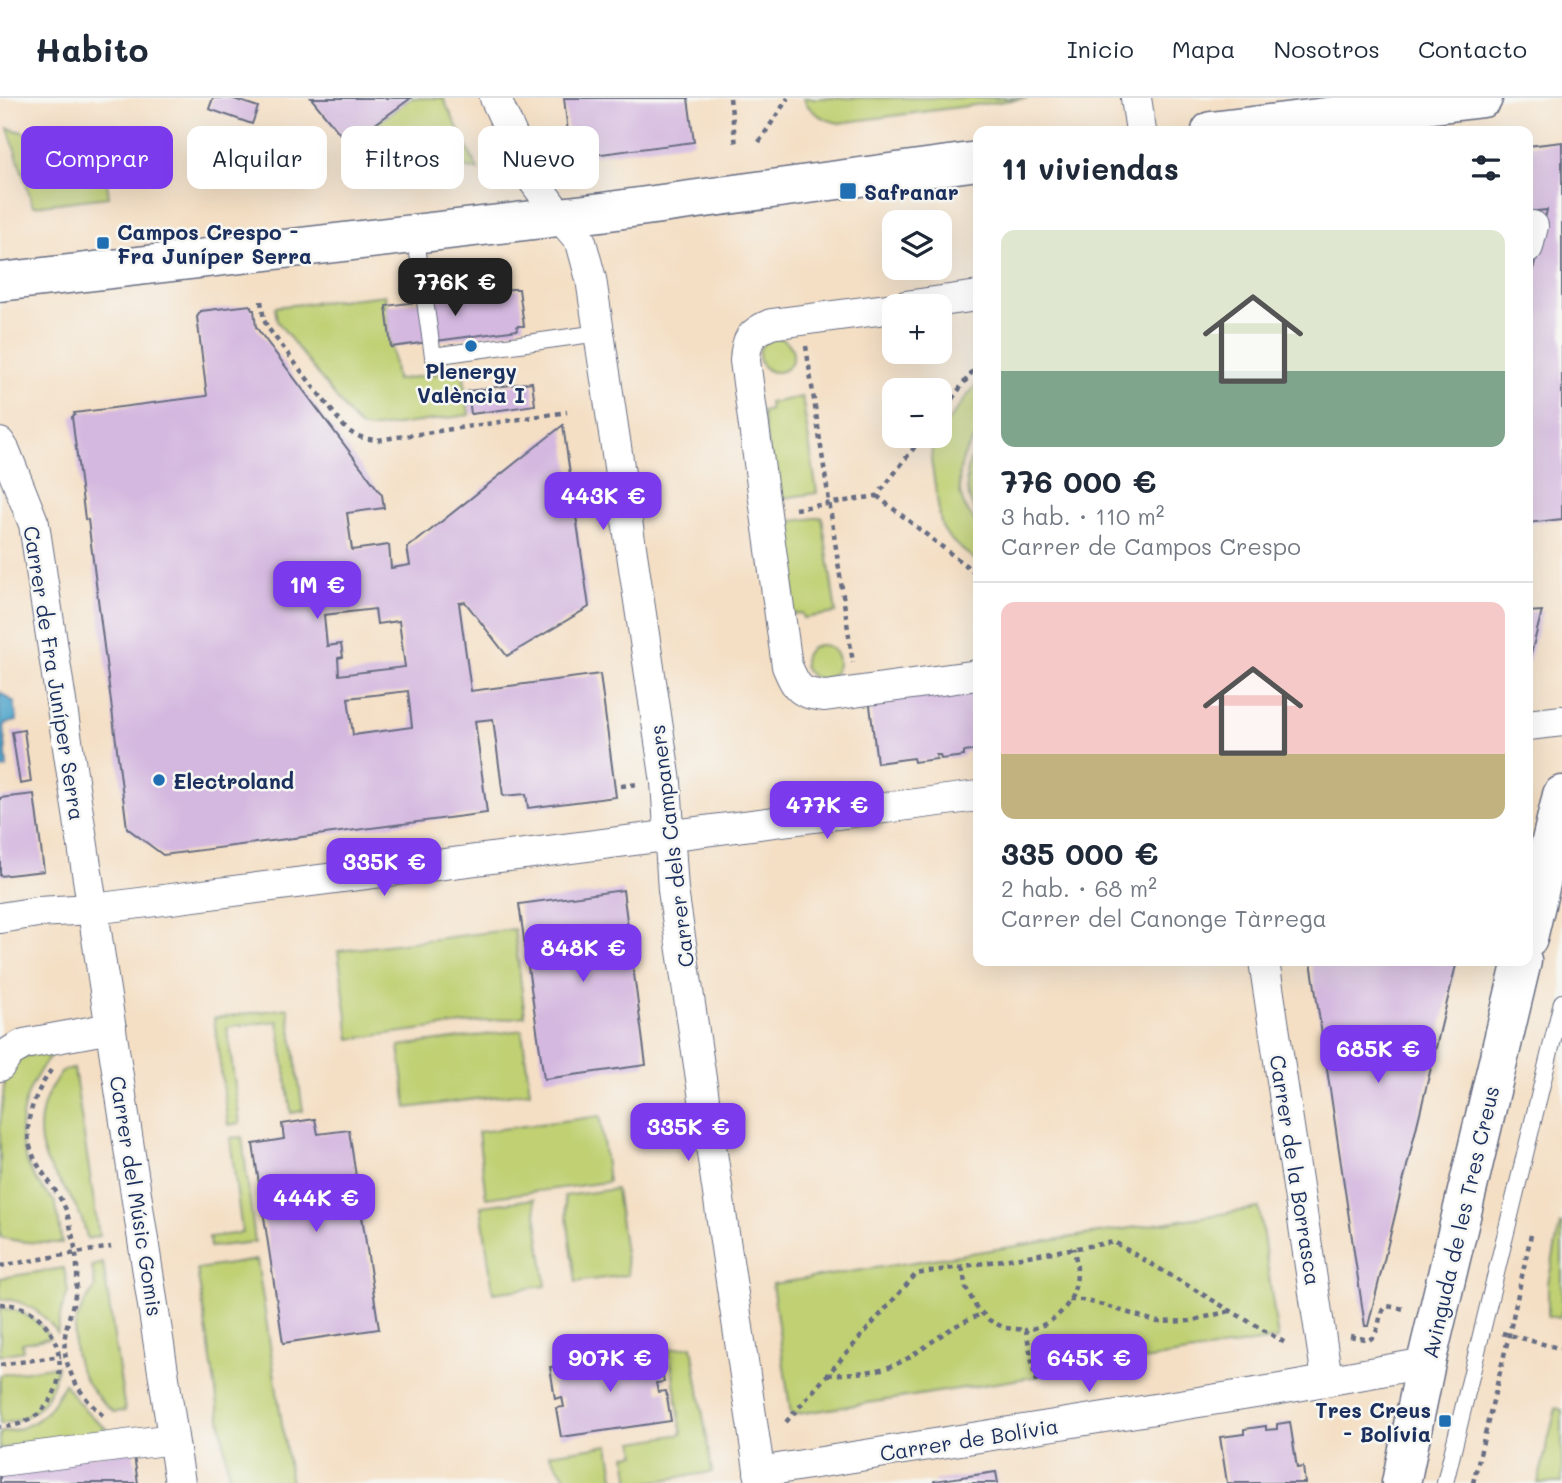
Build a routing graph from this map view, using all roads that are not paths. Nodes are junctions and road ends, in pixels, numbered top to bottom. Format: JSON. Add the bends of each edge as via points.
{"nodes":[{"id":1,"x":495,"y":98,"type":"edge"},
{"id":2,"x":1136,"y":98,"type":"edge"},
{"id":3,"x":1483,"y":98,"type":"edge"},
{"id":4,"x":1140,"y":126,"type":"edge"},
{"id":5,"x":1252,"y":126,"type":"edge"},
{"id":6,"x":973,"y":162,"type":"edge"},
{"id":7,"x":560,"y":216,"type":"junction"},
{"id":8,"x":415,"y":233,"type":"junction"},
{"id":9,"x":0,"y":282,"type":"edge"},
{"id":10,"x":973,"y":297,"type":"edge"},
{"id":11,"x":952,"y":300,"type":"edge"},
{"id":12,"x":882,"y":310,"type":"edge"},
{"id":13,"x":599,"y":333,"type":"junction"},
{"id":14,"x":0,"y":443,"type":"edge"},
{"id":15,"x":973,"y":676,"type":"edge"},
{"id":16,"x":1562,"y":721,"type":"edge"},
{"id":17,"x":1533,"y":724,"type":"edge"},
{"id":18,"x":1562,"y":795,"type":"edge"},
{"id":19,"x":973,"y":797,"type":"edge"},
{"id":20,"x":670,"y":836,"type":"junction"},
{"id":21,"x":93,"y":909,"type":"junction"},
{"id":22,"x":1533,"y":917,"type":"edge"},
{"id":23,"x":0,"y":918,"type":"edge"},
{"id":24,"x":1265,"y":966,"type":"edge"},
{"id":25,"x":1521,"y":966,"type":"edge"},
{"id":26,"x":1562,"y":1002,"type":"edge"},
{"id":27,"x":111,"y":1028,"type":"junction"},
{"id":28,"x":0,"y":1066,"type":"edge"},
{"id":29,"x":1426,"y":1363,"type":"junction"},
{"id":30,"x":1327,"y":1379,"type":"junction"},
{"id":31,"x":173,"y":1439,"type":"junction"},
{"id":32,"x":0,"y":1461,"type":"edge"},
{"id":33,"x":760,"y":1478,"type":"edge"},
{"id":34,"x":180,"y":1483,"type":"edge"},
{"id":35,"x":1401,"y":1483,"type":"edge"},
{"id":36,"x":1445,"y":1483,"type":"edge"}],
"edges":[{"from":1,"to":7,"type":"street","name":"Carrer dels Campaners","via":[[533,180]]},
{"from":2,"to":4,"type":"street"},
{"from":3,"to":5,"type":"street"},
{"from":6,"to":7,"type":"street"},
{"from":7,"to":8,"type":"street"},
{"from":7,"to":13,"type":"street","name":"Carrer dels Campaners","via":[[581,242]]},
{"from":8,"to":9,"type":"street"},
{"from":8,"to":13,"type":"lane","via":[[433,356]]},
{"from":10,"to":11,"type":"street"},
{"from":12,"to":15,"type":"street","via":[[771,324],[756,330],[746,344],[787,666],[795,685],[808,694],[825,696]]},
{"from":13,"to":20,"type":"street","name":"Carrer dels Campaners","via":[[666,782]]},
{"from":14,"to":21,"type":"street","name":"Carrer de Fra Juníper Serra","via":[[34,524]]},
{"from":16,"to":17,"type":"street"},
{"from":18,"to":22,"type":"street"},
{"from":19,"to":20,"type":"street"},
{"from":20,"to":21,"type":"street"},
{"from":20,"to":33,"type":"street","name":"Carrer dels Campaners","via":[[673,890]]},
{"from":21,"to":23,"type":"street"},
{"from":21,"to":27,"type":"street","name":"Carrer del Músic Gomis"},
{"from":24,"to":30,"type":"street","name":"Carrer de la Borrasca"},
{"from":25,"to":29,"type":"street","name":"Avinguda de les Tres Creus"},
{"from":26,"to":36,"type":"lane"},
{"from":27,"to":28,"type":"street","via":[[24,1044],[10,1052]]},
{"from":27,"to":31,"type":"street","name":"Carrer del Músic Gomis"},
{"from":29,"to":30,"type":"street","name":"Carrer de Bolívia"},
{"from":29,"to":35,"type":"street","name":"Avinguda de les Tres Creus"},
{"from":30,"to":33,"type":"street","name":"Carrer de Bolívia"},
{"from":31,"to":32,"type":"street"},
{"from":31,"to":34,"type":"street","name":"Carrer del Músic Gomis"}]}
